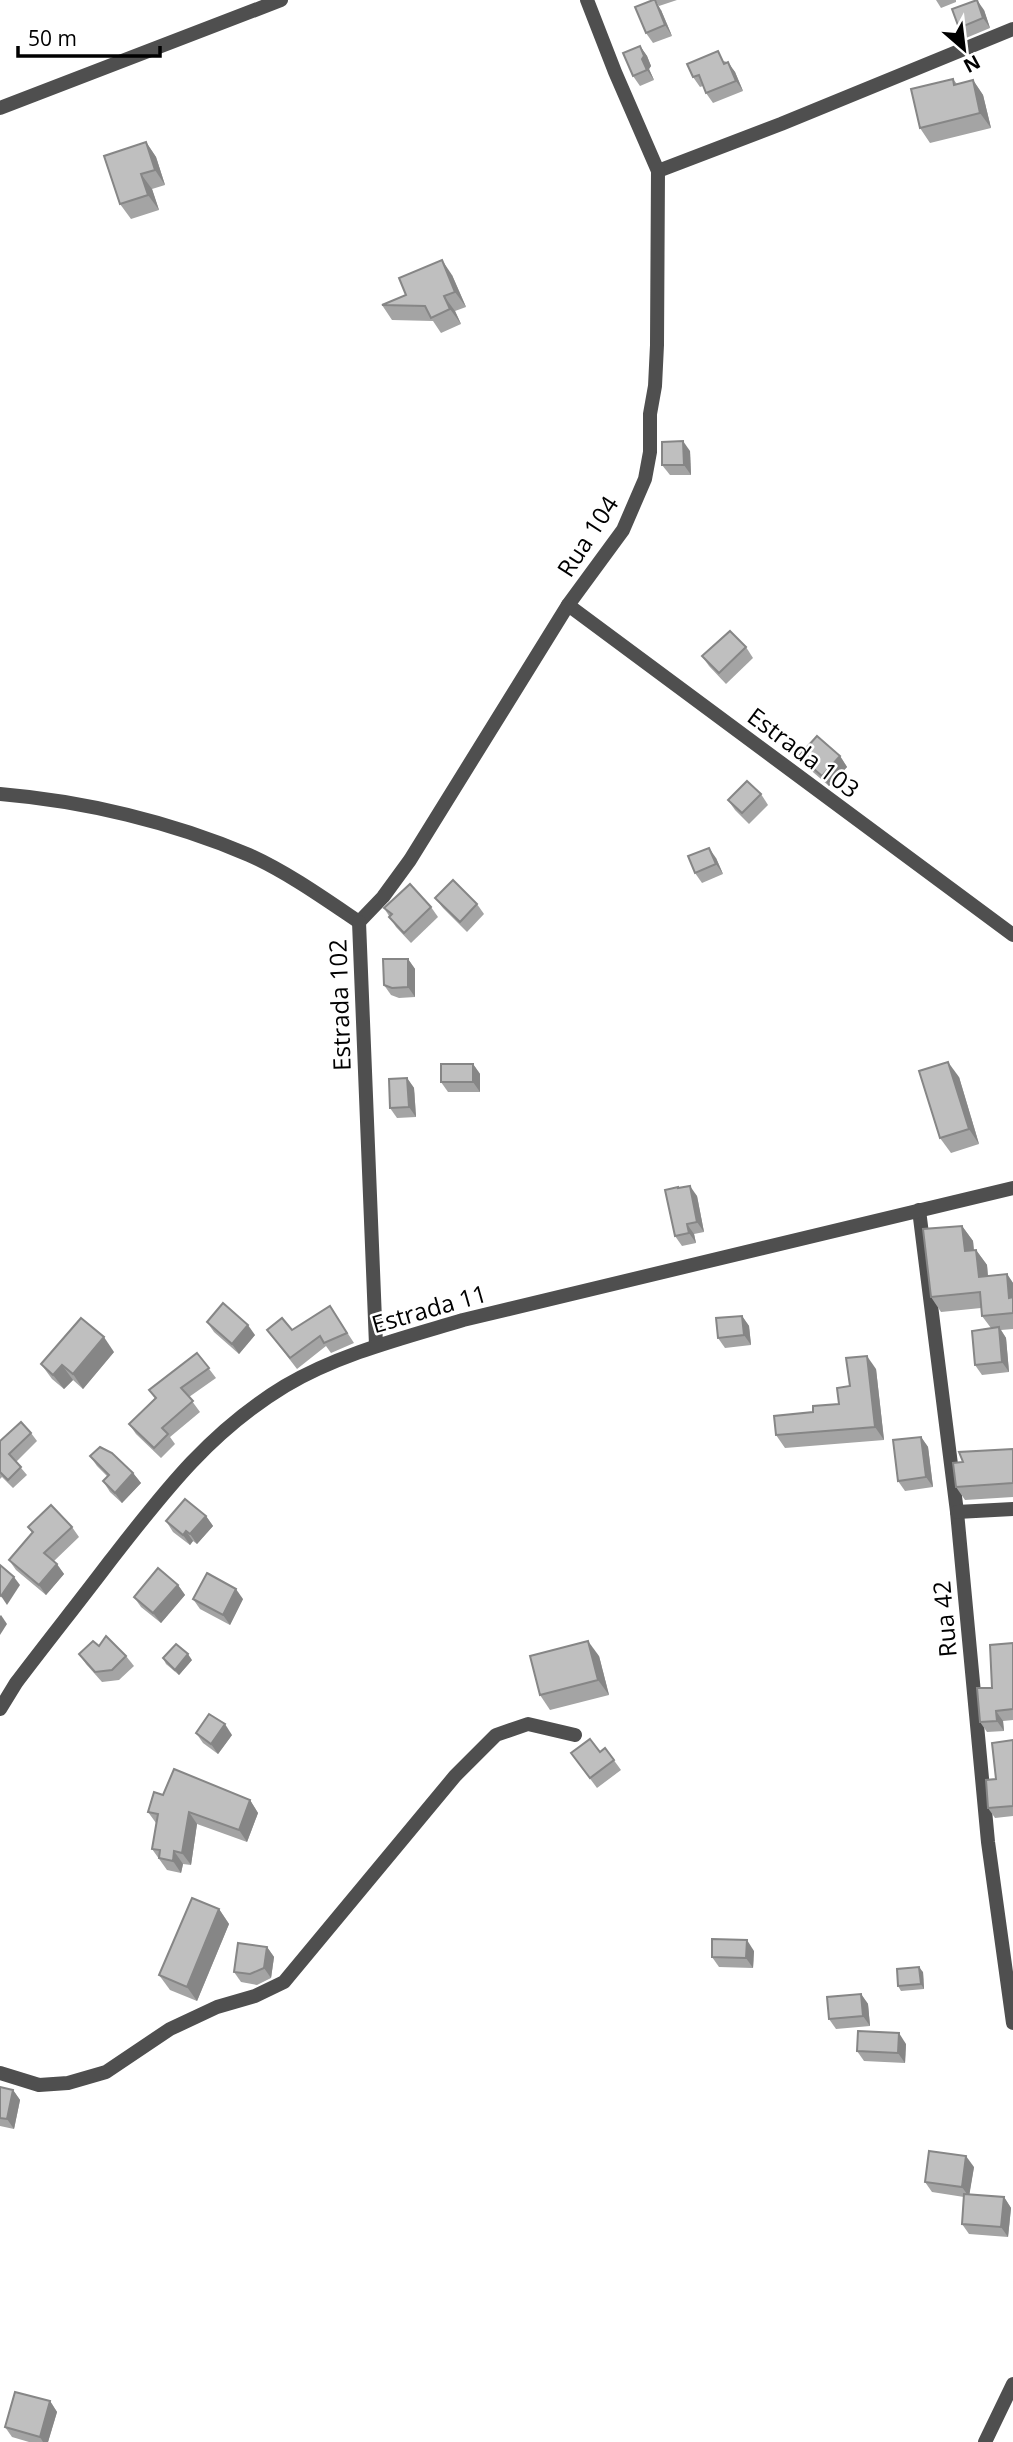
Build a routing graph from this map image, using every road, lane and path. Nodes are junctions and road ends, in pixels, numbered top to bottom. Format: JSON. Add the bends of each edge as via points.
{"nodes":[{"id":1,"x":281,"y":0,"type":"edge"},
{"id":2,"x":587,"y":0,"type":"edge"},
{"id":3,"x":1013,"y":29,"type":"edge"},
{"id":4,"x":0,"y":108,"type":"edge"},
{"id":5,"x":658,"y":171,"type":"junction"},
{"id":6,"x":568,"y":605,"type":"junction"},
{"id":7,"x":0,"y":794,"type":"edge"},
{"id":8,"x":359,"y":922,"type":"junction"},
{"id":9,"x":1013,"y":935,"type":"edge"},
{"id":10,"x":1013,"y":1188,"type":"edge"},
{"id":11,"x":919,"y":1210,"type":"junction"},
{"id":12,"x":376,"y":1345,"type":"junction"},
{"id":13,"x":1013,"y":1508,"type":"edge"},
{"id":14,"x":957,"y":1512,"type":"junction"},
{"id":15,"x":0,"y":1709,"type":"edge"},
{"id":16,"x":575,"y":1735,"type":"dead end"},
{"id":17,"x":1013,"y":2023,"type":"edge"},
{"id":18,"x":0,"y":2073,"type":"edge"},
{"id":19,"x":1013,"y":2384,"type":"edge"},
{"id":20,"x":985,"y":2442,"type":"edge"}],
"edges":[{"from":1,"to":4,"type":"street"},
{"from":2,"to":5,"type":"street","name":"Rua 104"},
{"from":3,"to":5,"type":"street"},
{"from":5,"to":6,"type":"street","name":"Rua 104","via":[[657,345],[650,453],[641,490],[622,530]]},
{"from":6,"to":8,"type":"street","name":"Rua 104","via":[[410,860]]},
{"from":6,"to":9,"type":"street","name":"Estrada 103"},
{"from":7,"to":8,"type":"street","name":"Estrada 102","via":[[102,810],[177,828],[251,856]]},
{"from":8,"to":12,"type":"street","name":"Estrada 102"},
{"from":10,"to":11,"type":"street","name":"Estrada 11"},
{"from":11,"to":12,"type":"street","name":"Estrada 11"},
{"from":11,"to":14,"type":"street","name":"Rua 42"},
{"from":12,"to":15,"type":"street","name":"Estrada 11","via":[[286,1386],[202,1450],[159,1498]]},
{"from":13,"to":14,"type":"street"},
{"from":14,"to":17,"type":"street","name":"Rua 42","via":[[988,1842]]},
{"from":16,"to":18,"type":"street","via":[[528,1724],[496,1735],[455,1776],[284,1982],[170,2029],[106,2072],[68,2083],[39,2085]]},
{"from":19,"to":20,"type":"street"}]}
